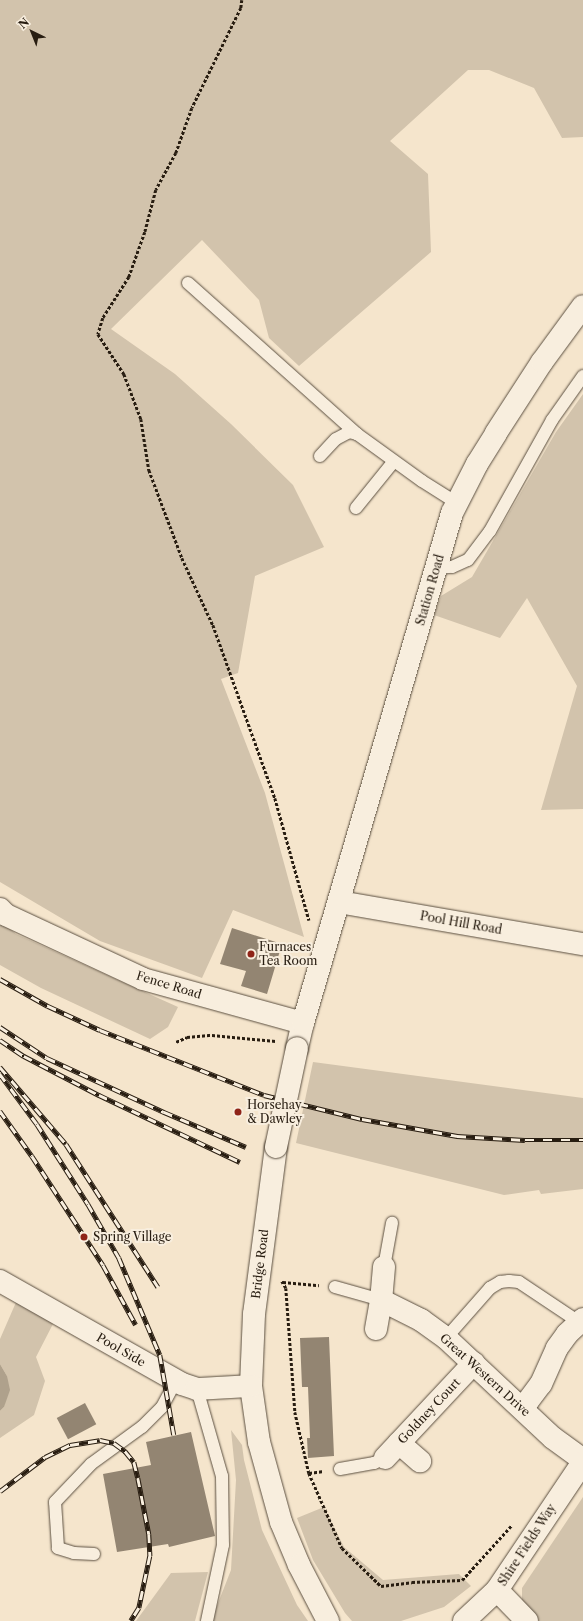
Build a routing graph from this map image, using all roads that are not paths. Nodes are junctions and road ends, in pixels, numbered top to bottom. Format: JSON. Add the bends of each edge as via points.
{"nodes":[{"id":1,"x":188,"y":283,"type":"dead end"},
{"id":2,"x":583,"y":306,"type":"edge"},
{"id":3,"x":583,"y":376,"type":"edge"},
{"id":4,"x":357,"y":434,"type":"junction"},
{"id":5,"x":320,"y":456,"type":"dead end"},
{"id":6,"x":394,"y":461,"type":"junction"},
{"id":7,"x":457,"y":503,"type":"junction"},
{"id":8,"x":356,"y":508,"type":"dead end"},
{"id":9,"x":436,"y":568,"type":"junction"},
{"id":10,"x":339,"y":902,"type":"junction"},
{"id":11,"x":0,"y":909,"type":"edge"},
{"id":12,"x":583,"y":944,"type":"edge"},
{"id":13,"x":303,"y":1023,"type":"junction"},
{"id":14,"x":392,"y":1222,"type":"dead end"},
{"id":15,"x":384,"y":1267,"type":"joint"},
{"id":16,"x":0,"y":1281,"type":"edge"},
{"id":17,"x":335,"y":1287,"type":"road end"},
{"id":18,"x":381,"y":1300,"type":"junction"},
{"id":19,"x":581,"y":1321,"type":"edge"},
{"id":20,"x":376,"y":1328,"type":"dead end"},
{"id":21,"x":446,"y":1338,"type":"junction"},
{"id":22,"x":474,"y":1364,"type":"junction"},
{"id":23,"x":176,"y":1381,"type":"junction"},
{"id":24,"x":251,"y":1386,"type":"junction"},
{"id":25,"x":197,"y":1389,"type":"junction"},
{"id":26,"x":521,"y":1407,"type":"junction"},
{"id":27,"x":392,"y":1451,"type":"junction"},
{"id":28,"x":420,"y":1461,"type":"dead end"},
{"id":29,"x":583,"y":1461,"type":"edge"},
{"id":30,"x":340,"y":1469,"type":"dead end"},
{"id":31,"x":94,"y":1554,"type":"dead end"},
{"id":32,"x":497,"y":1590,"type":"junction"},
{"id":33,"x":206,"y":1621,"type":"edge"},
{"id":34,"x":328,"y":1621,"type":"edge"},
{"id":35,"x":464,"y":1621,"type":"edge"},
{"id":36,"x":527,"y":1621,"type":"edge"}],
"edges":[{"from":1,"to":4,"type":"lane"},
{"from":2,"to":7,"type":"street","name":"Station Road","via":[[542,362],[496,433]]},
{"from":3,"to":9,"type":"lane","via":[[552,420],[490,531],[468,560],[452,567]]},
{"from":4,"to":5,"type":"lane","via":[[349,432],[336,439]]},
{"from":4,"to":6,"type":"lane"},
{"from":6,"to":7,"type":"lane"},
{"from":6,"to":8,"type":"lane"},
{"from":7,"to":9,"type":"street","name":"Station Road"},
{"from":9,"to":10,"type":"street","name":"Station Road"},
{"from":10,"to":12,"type":"street","name":"Pool Hill Road"},
{"from":10,"to":13,"type":"street","name":"Bridge Road"},
{"from":11,"to":13,"type":"street","name":"Fence Road","via":[[6,915],[143,979]]},
{"from":13,"to":24,"type":"street","name":"Bridge Road","bridge":true,"via":[[276,1147],[254,1314]]},
{"from":14,"to":15,"type":"lane"},
{"from":15,"to":18,"type":"street"},
{"from":16,"to":23,"type":"street","name":"Pool Side"},
{"from":17,"to":18,"type":"lane"},
{"from":18,"to":20,"type":"street"},
{"from":18,"to":21,"type":"street","name":"Great Western Drive","via":[[421,1320]]},
{"from":19,"to":21,"type":"lane","via":[[519,1282],[500,1282],[490,1288]]},
{"from":19,"to":26,"type":"street","via":[[557,1348],[540,1384]]},
{"from":21,"to":22,"type":"street","name":"Great Western Drive"},
{"from":22,"to":26,"type":"street","name":"Great Western Drive"},
{"from":22,"to":27,"type":"street","name":"Goldney Court"},
{"from":23,"to":25,"type":"street","name":"Pool Side"},
{"from":23,"to":31,"type":"lane","via":[[162,1407],[142,1427],[91,1464],[55,1502],[58,1548],[74,1553]]},
{"from":24,"to":25,"type":"street","name":"Pool Side"},
{"from":24,"to":34,"type":"street","name":"Bridge Road","via":[[259,1442],[281,1522],[299,1565]]},
{"from":25,"to":33,"type":"lane","via":[[222,1476],[223,1545]]},
{"from":26,"to":29,"type":"street","name":"Great Western Drive","via":[[552,1438]]},
{"from":27,"to":28,"type":"street"},
{"from":27,"to":30,"type":"lane","via":[[374,1463]]},
{"from":29,"to":32,"type":"street","name":"Shire Fields Way"},
{"from":32,"to":35,"type":"street","name":"Shire Fields Way"},
{"from":32,"to":36,"type":"street"}]}
